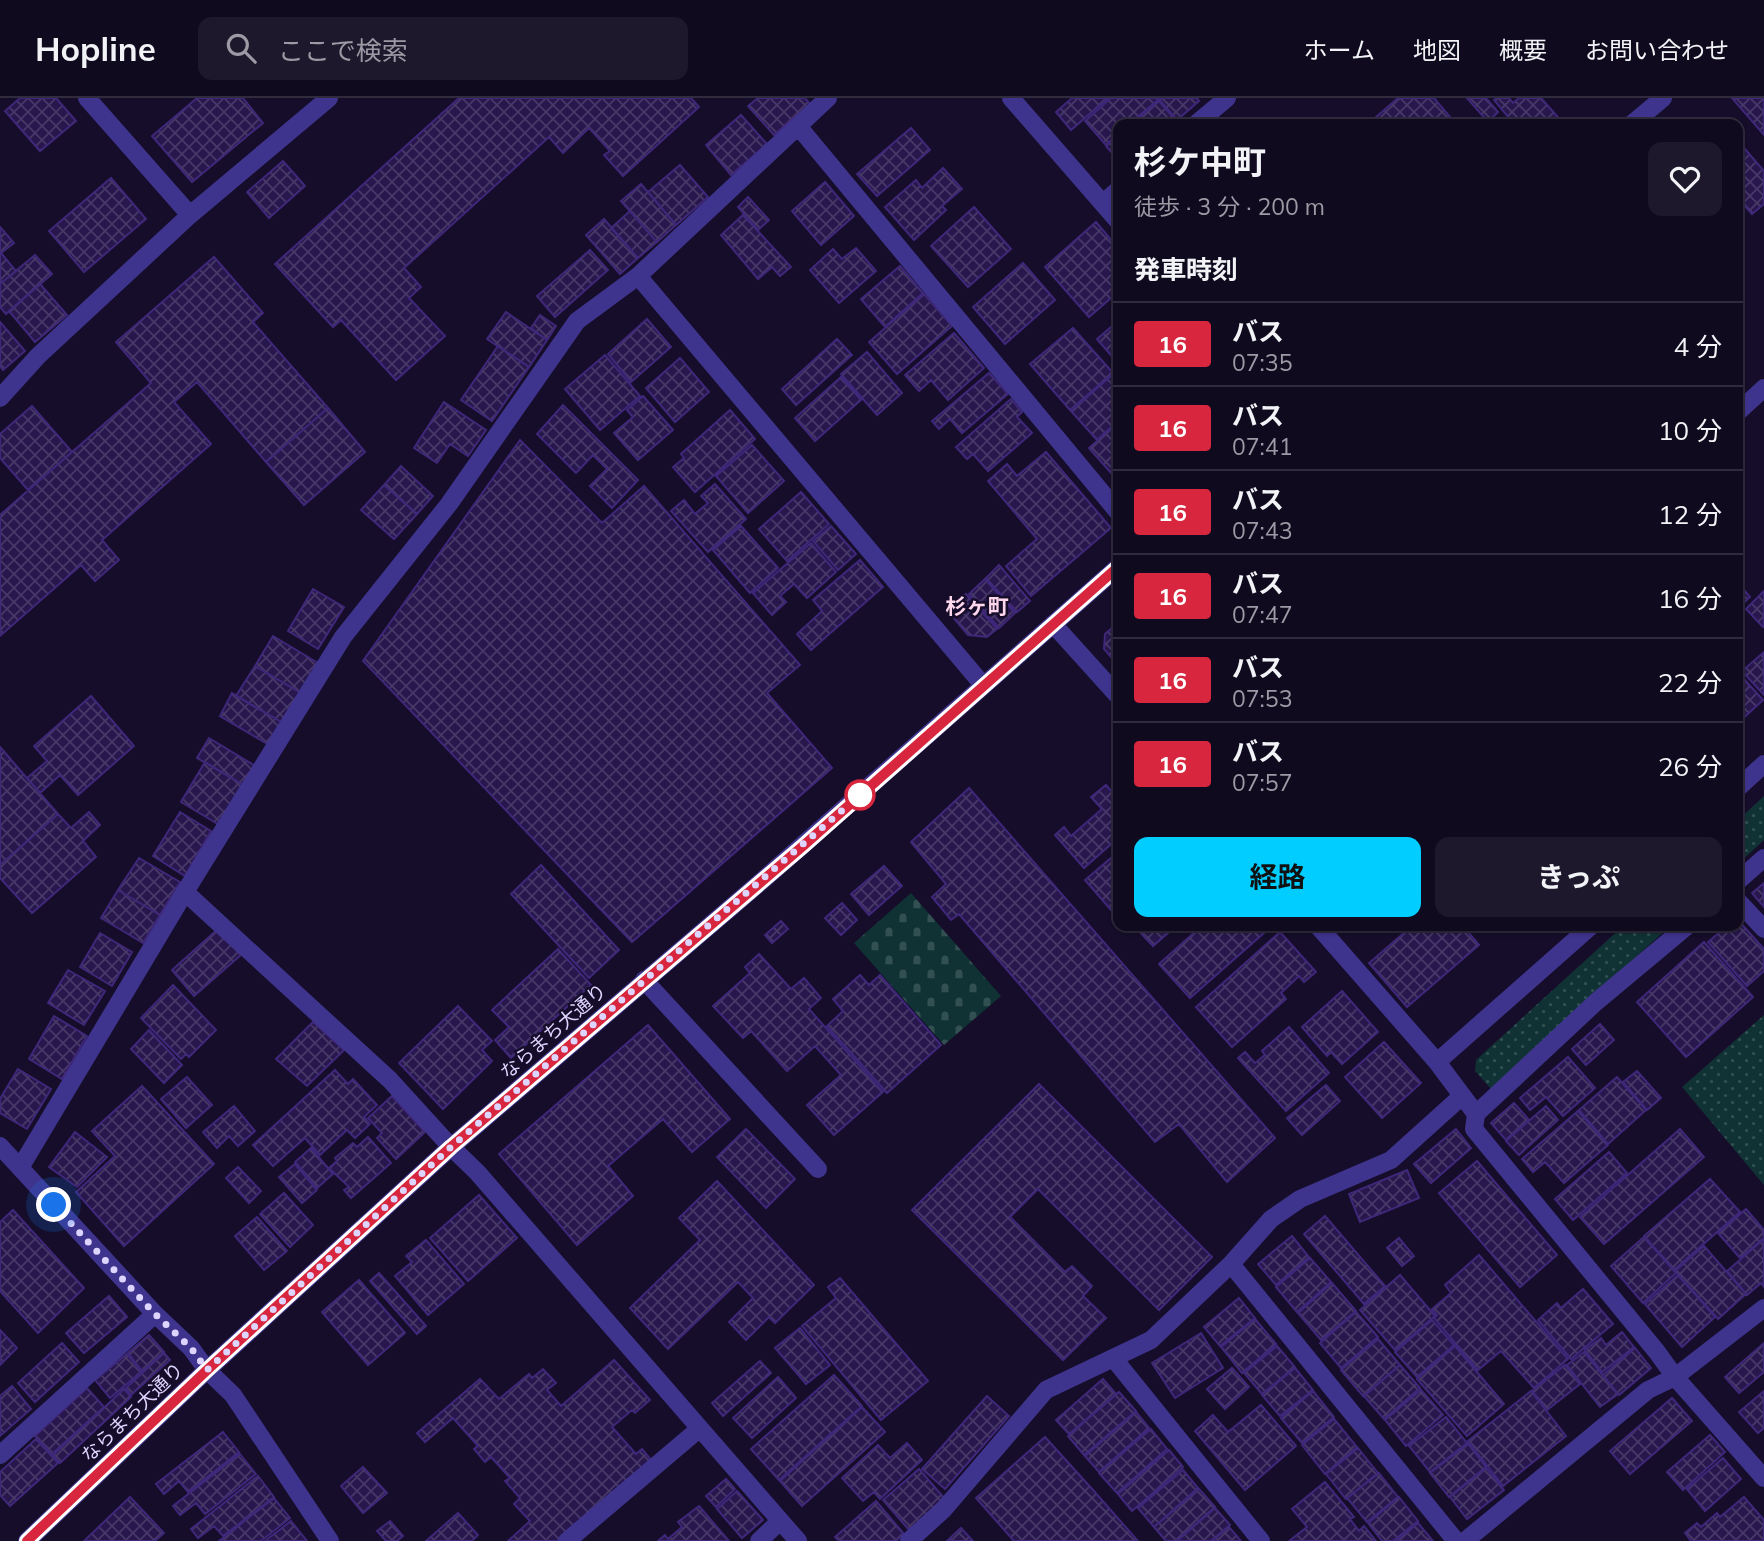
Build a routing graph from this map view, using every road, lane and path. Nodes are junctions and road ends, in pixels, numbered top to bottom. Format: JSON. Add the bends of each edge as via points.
{"nodes":[{"id":1,"x":87,"y":98,"type":"edge"},
{"id":2,"x":329,"y":98,"type":"edge"},
{"id":3,"x":828,"y":98,"type":"edge"},
{"id":4,"x":1011,"y":98,"type":"edge"},
{"id":5,"x":1227,"y":98,"type":"edge"},
{"id":6,"x":1663,"y":98,"type":"edge"},
{"id":7,"x":1202,"y":119,"type":"edge"},
{"id":8,"x":1638,"y":119,"type":"edge"},
{"id":9,"x":798,"y":126,"type":"junction"},
{"id":10,"x":1113,"y":194,"type":"edge"},
{"id":11,"x":1103,"y":203,"type":"junction"},
{"id":12,"x":190,"y":215,"type":"junction"},
{"id":13,"x":1113,"y":215,"type":"edge"},
{"id":14,"x":638,"y":276,"type":"junction"},
{"id":15,"x":1764,"y":388,"type":"edge"},
{"id":16,"x":0,"y":398,"type":"edge"},
{"id":17,"x":1743,"y":407,"type":"edge"},
{"id":18,"x":1113,"y":506,"type":"edge"},
{"id":19,"x":1113,"y":571,"type":"edge"},
{"id":20,"x":1053,"y":624,"type":"junction"},
{"id":21,"x":983,"y":685,"type":"junction"},
{"id":22,"x":1113,"y":690,"type":"edge"},
{"id":23,"x":1764,"y":764,"type":"edge"},
{"id":24,"x":1743,"y":783,"type":"edge"},
{"id":25,"x":1764,"y":858,"type":"edge"},
{"id":26,"x":1743,"y":877,"type":"edge"},
{"id":27,"x":185,"y":892,"type":"junction"},
{"id":28,"x":1743,"y":906,"type":"edge"},
{"id":29,"x":1764,"y":929,"type":"edge"},
{"id":30,"x":1322,"y":931,"type":"edge"},
{"id":31,"x":1585,"y":931,"type":"edge"},
{"id":32,"x":1681,"y":931,"type":"edge"},
{"id":33,"x":644,"y":981,"type":"junction"},
{"id":34,"x":1437,"y":1062,"type":"junction"},
{"id":35,"x":1462,"y":1096,"type":"junction"},
{"id":36,"x":1476,"y":1115,"type":"junction"},
{"id":37,"x":0,"y":1146,"type":"edge"},
{"id":38,"x":451,"y":1147,"type":"junction"},
{"id":39,"x":20,"y":1168,"type":"junction"},
{"id":40,"x":818,"y":1169,"type":"dead end"},
{"id":41,"x":1231,"y":1264,"type":"junction"},
{"id":42,"x":1764,"y":1308,"type":"edge"},
{"id":43,"x":155,"y":1314,"type":"junction"},
{"id":44,"x":1114,"y":1359,"type":"junction"},
{"id":45,"x":207,"y":1370,"type":"junction"},
{"id":46,"x":1675,"y":1377,"type":"junction"},
{"id":47,"x":699,"y":1429,"type":"junction"},
{"id":48,"x":0,"y":1455,"type":"edge"},
{"id":49,"x":1764,"y":1478,"type":"edge"},
{"id":50,"x":780,"y":1521,"type":"junction"},
{"id":51,"x":27,"y":1541,"type":"edge"},
{"id":52,"x":330,"y":1541,"type":"edge"},
{"id":53,"x":568,"y":1541,"type":"edge"},
{"id":54,"x":759,"y":1541,"type":"edge"},
{"id":55,"x":798,"y":1541,"type":"edge"},
{"id":56,"x":909,"y":1541,"type":"edge"},
{"id":57,"x":1261,"y":1541,"type":"edge"},
{"id":58,"x":1456,"y":1541,"type":"edge"},
{"id":59,"x":1465,"y":1541,"type":"edge"}],
"edges":[{"from":1,"to":12,"type":"street"},
{"from":2,"to":12,"type":"street"},
{"from":3,"to":9,"type":"street"},
{"from":4,"to":11,"type":"street"},
{"from":5,"to":7,"type":"street"},
{"from":6,"to":8,"type":"street"},
{"from":9,"to":14,"type":"street"},
{"from":9,"to":18,"type":"street"},
{"from":10,"to":11,"type":"street"},
{"from":11,"to":13,"type":"street"},
{"from":12,"to":16,"type":"street","via":[[38,356]]},
{"from":14,"to":21,"type":"street"},
{"from":14,"to":27,"type":"street","via":[[577,321],[449,504],[343,637]]},
{"from":15,"to":17,"type":"street"},
{"from":19,"to":20,"type":"street","name":"ならまち大通り"},
{"from":20,"to":21,"type":"street","name":"ならまち大通り"},
{"from":20,"to":22,"type":"street"},
{"from":21,"to":33,"type":"street","name":"ならまち大通り"},
{"from":23,"to":24,"type":"street"},
{"from":25,"to":26,"type":"street"},
{"from":27,"to":38,"type":"street","via":[[390,1080]]},
{"from":27,"to":39,"type":"street"},
{"from":28,"to":29,"type":"street"},
{"from":30,"to":34,"type":"street"},
{"from":31,"to":34,"type":"street"},
{"from":32,"to":36,"type":"street","via":[[1596,1002]]},
{"from":33,"to":38,"type":"street","name":"ならまち大通り"},
{"from":33,"to":40,"type":"street"},
{"from":34,"to":35,"type":"street"},
{"from":35,"to":36,"type":"street"},
{"from":35,"to":41,"type":"street","via":[[1391,1160],[1300,1199],[1270,1219]]},
{"from":36,"to":46,"type":"street","via":[[1474,1129]]},
{"from":37,"to":39,"type":"street"},
{"from":38,"to":45,"type":"street","name":"ならまち大通り"},
{"from":38,"to":47,"type":"street"},
{"from":39,"to":43,"type":"street"},
{"from":41,"to":44,"type":"street","via":[[1151,1340]]},
{"from":41,"to":58,"type":"street"},
{"from":42,"to":46,"type":"street"},
{"from":43,"to":45,"type":"street"},
{"from":43,"to":48,"type":"street"},
{"from":44,"to":56,"type":"street","via":[[1046,1390],[944,1509]]},
{"from":44,"to":57,"type":"street"},
{"from":45,"to":51,"type":"street","name":"ならまち大通り"},
{"from":45,"to":52,"type":"street","via":[[233,1395]]},
{"from":46,"to":49,"type":"street"},
{"from":46,"to":59,"type":"street","via":[[1648,1390]]},
{"from":47,"to":50,"type":"street"},
{"from":47,"to":53,"type":"street"},
{"from":50,"to":54,"type":"street"},
{"from":50,"to":55,"type":"street"}]}
